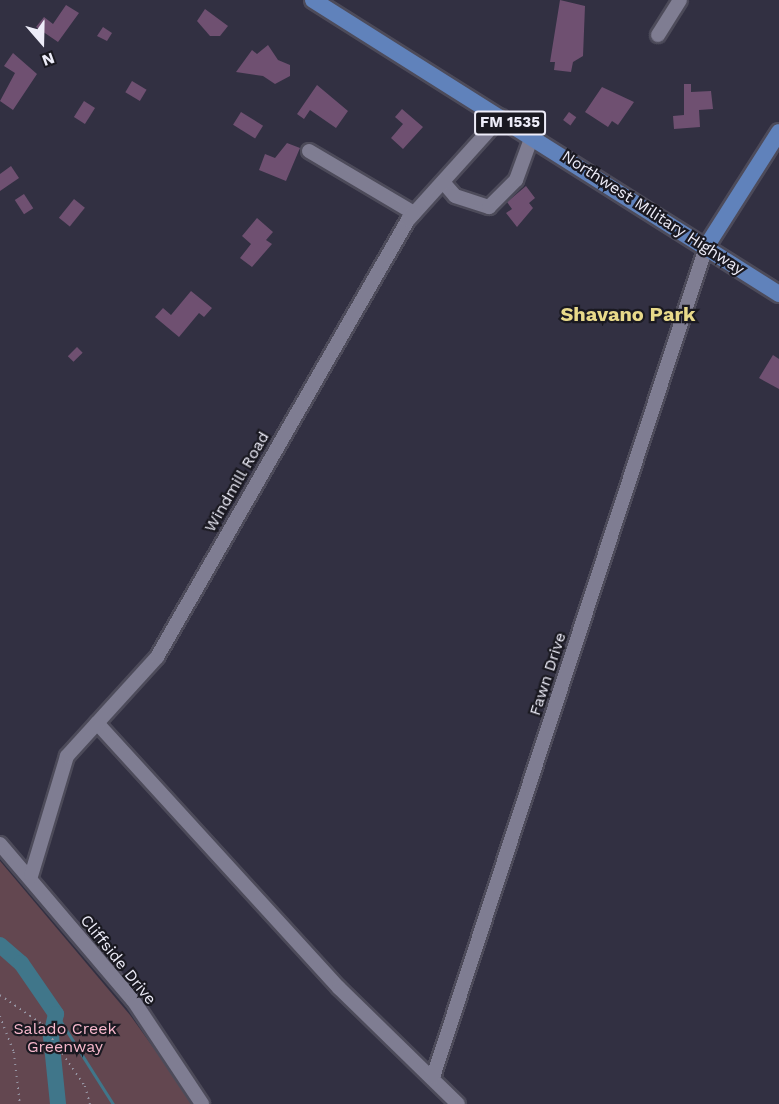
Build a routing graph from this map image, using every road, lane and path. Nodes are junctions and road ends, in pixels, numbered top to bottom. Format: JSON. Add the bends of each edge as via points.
{"nodes":[{"id":1,"x":312,"y":0,"type":"edge"},
{"id":2,"x":680,"y":0,"type":"edge"},
{"id":3,"x":334,"y":5,"type":"edge"},
{"id":4,"x":658,"y":35,"type":"dead end"},
{"id":5,"x":501,"y":117,"type":"junction"},
{"id":6,"x":779,"y":132,"type":"edge"},
{"id":7,"x":532,"y":136,"type":"junction"},
{"id":8,"x":309,"y":151,"type":"dead end"},
{"id":9,"x":443,"y":182,"type":"junction"},
{"id":10,"x":414,"y":213,"type":"junction"},
{"id":11,"x":706,"y":247,"type":"junction"},
{"id":12,"x":779,"y":294,"type":"edge"},
{"id":13,"x":97,"y":723,"type":"junction"},
{"id":14,"x":0,"y":844,"type":"edge"},
{"id":15,"x":31,"y":876,"type":"junction"},
{"id":16,"x":0,"y":995,"type":"edge"},
{"id":17,"x":0,"y":1016,"type":"edge"},
{"id":18,"x":433,"y":1077,"type":"junction"},
{"id":19,"x":20,"y":1104,"type":"edge"},
{"id":20,"x":90,"y":1104,"type":"edge"},
{"id":21,"x":202,"y":1104,"type":"edge"},
{"id":22,"x":458,"y":1104,"type":"edge"}],
"edges":[{"from":1,"to":3,"type":"main road","name":"Northwest Military Highway","number":"FM 1535"},
{"from":2,"to":4,"type":"street"},
{"from":3,"to":5,"type":"main road","name":"Northwest Military Highway","number":"FM 1535"},
{"from":5,"to":7,"type":"main road","name":"Northwest Military Highway","number":"FM 1535"},
{"from":5,"to":9,"type":"street","name":"Windmill Road"},
{"from":6,"to":11,"type":"main road"},
{"from":7,"to":9,"type":"street","via":[[516,180],[489,207],[455,196]]},
{"from":7,"to":11,"type":"main road","name":"Northwest Military Highway","number":"FM 1535"},
{"from":8,"to":10,"type":"street"},
{"from":9,"to":10,"type":"street","name":"Windmill Road"},
{"from":10,"to":13,"type":"street","name":"Windmill Road","via":[[370,280],[157,657]]},
{"from":11,"to":12,"type":"main road","name":"Northwest Military Highway","number":"FM 1535"},
{"from":11,"to":18,"type":"street","name":"Fawn Drive"},
{"from":13,"to":15,"type":"street","name":"Windmill Road","via":[[67,756],[57,776]]},
{"from":13,"to":18,"type":"street","via":[[339,988],[420,1071]]},
{"from":14,"to":15,"type":"street","name":"Cliffside Drive"},
{"from":15,"to":21,"type":"street","name":"Cliffside Drive","via":[[133,1000]]},
{"from":16,"to":20,"type":"path","via":[[42,1024],[85,1086]]},
{"from":17,"to":19,"type":"path","via":[[14,1052]]},
{"from":18,"to":22,"type":"street"}]}
